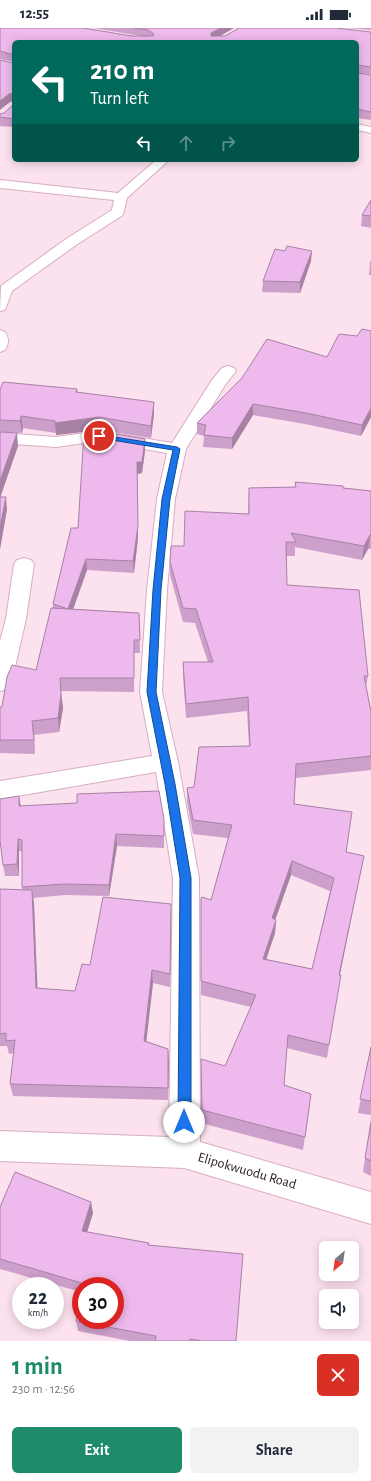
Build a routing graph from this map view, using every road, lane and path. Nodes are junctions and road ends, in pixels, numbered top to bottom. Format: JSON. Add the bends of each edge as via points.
{"nodes":[{"id":1,"x":359,"y":127,"type":"edge"},
{"id":2,"x":371,"y":130,"type":"edge"},
{"id":3,"x":161,"y":162,"type":"edge"},
{"id":4,"x":0,"y":184,"type":"edge"},
{"id":5,"x":121,"y":197,"type":"junction"},
{"id":6,"x":0,"y":307,"type":"edge"},
{"id":7,"x":0,"y":335,"type":"edge"},
{"id":8,"x":0,"y":347,"type":"edge"},
{"id":9,"x":228,"y":371,"type":"dead end"},
{"id":10,"x":0,"y":438,"type":"edge"},
{"id":11,"x":177,"y":449,"type":"junction"},
{"id":12,"x":24,"y":564,"type":"dead end"},
{"id":13,"x":0,"y":684,"type":"edge"},
{"id":14,"x":166,"y":762,"type":"junction"},
{"id":15,"x":0,"y":790,"type":"edge"},
{"id":16,"x":0,"y":1146,"type":"edge"},
{"id":17,"x":184,"y":1153,"type":"junction"},
{"id":18,"x":371,"y":1208,"type":"edge"}],
"edges":[{"from":1,"to":2,"type":"street"},
{"from":3,"to":5,"type":"street"},
{"from":4,"to":5,"type":"street"},
{"from":5,"to":6,"type":"street","via":[[118,212],[6,289]]},
{"from":7,"to":8,"type":"street"},
{"from":9,"to":11,"type":"street"},
{"from":10,"to":11,"type":"street","via":[[56,442],[99,436]]},
{"from":11,"to":14,"type":"street","via":[[166,499],[151,692]]},
{"from":12,"to":13,"type":"street","via":[[16,619]]},
{"from":14,"to":15,"type":"street"},
{"from":14,"to":17,"type":"street","via":[[186,878]]},
{"from":16,"to":17,"type":"street","name":"Elipokwuodu Road"},
{"from":17,"to":18,"type":"street","name":"Elipokwuodu Road"}]}
